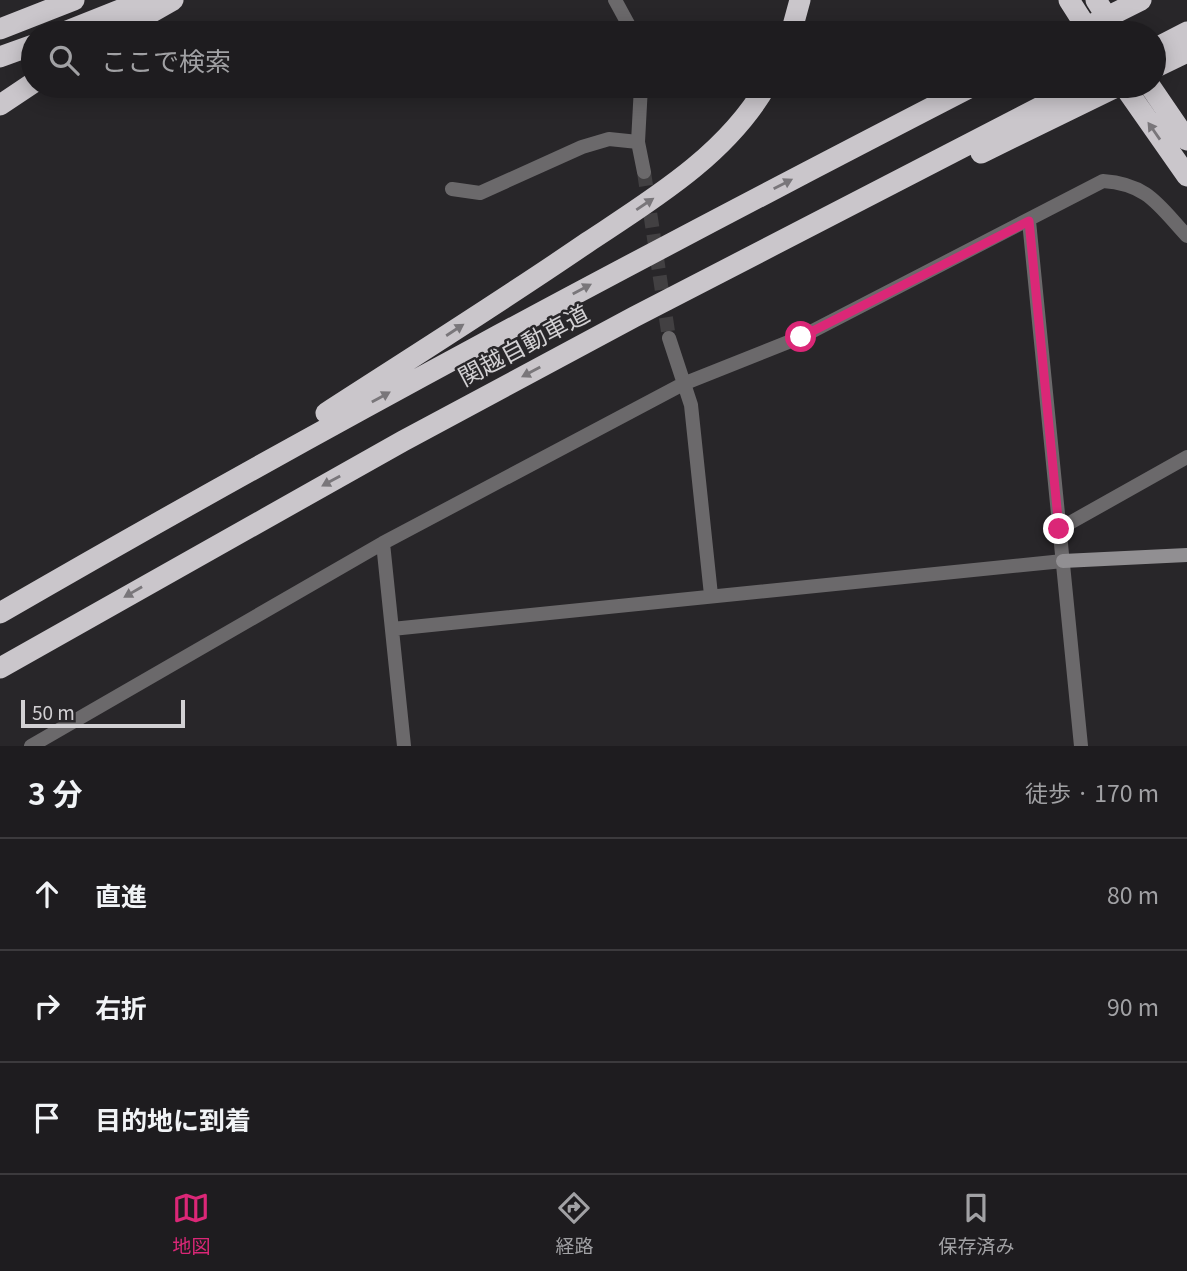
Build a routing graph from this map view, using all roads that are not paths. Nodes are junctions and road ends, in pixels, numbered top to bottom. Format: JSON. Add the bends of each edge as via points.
{"nodes":[{"id":1,"x":74,"y":0,"type":"edge"},
{"id":2,"x":145,"y":0,"type":"edge"},
{"id":3,"x":173,"y":0,"type":"edge"},
{"id":4,"x":615,"y":0,"type":"edge"},
{"id":5,"x":800,"y":0,"type":"edge"},
{"id":6,"x":1069,"y":0,"type":"edge"},
{"id":7,"x":1096,"y":0,"type":"edge"},
{"id":8,"x":1141,"y":0,"type":"edge"},
{"id":9,"x":92,"y":21,"type":"edge"},
{"id":10,"x":136,"y":21,"type":"edge"},
{"id":11,"x":626,"y":21,"type":"edge"},
{"id":12,"x":794,"y":21,"type":"edge"},
{"id":13,"x":1082,"y":21,"type":"edge"},
{"id":14,"x":1099,"y":21,"type":"edge"},
{"id":15,"x":1109,"y":21,"type":"edge"},
{"id":16,"x":0,"y":29,"type":"edge"},
{"id":17,"x":1185,"y":39,"type":"edge"},
{"id":18,"x":1166,"y":45,"type":"edge"},
{"id":19,"x":21,"y":49,"type":"edge"},
{"id":20,"x":0,"y":57,"type":"edge"},
{"id":21,"x":1166,"y":57,"type":"edge"},
{"id":22,"x":21,"y":91,"type":"edge"},
{"id":23,"x":641,"y":98,"type":"edge"},
{"id":24,"x":757,"y":98,"type":"edge"},
{"id":25,"x":950,"y":98,"type":"edge"},
{"id":26,"x":1070,"y":98,"type":"edge"},
{"id":27,"x":1081,"y":98,"type":"edge"},
{"id":28,"x":1132,"y":98,"type":"edge"},
{"id":29,"x":1158,"y":98,"type":"edge"},
{"id":30,"x":1065,"y":103,"type":"junction"},
{"id":31,"x":0,"y":105,"type":"edge"},
{"id":32,"x":1187,"y":140,"type":"edge"},
{"id":33,"x":639,"y":142,"type":"junction"},
{"id":34,"x":644,"y":172,"type":"tunnel mouth"},
{"id":35,"x":1187,"y":176,"type":"edge"},
{"id":36,"x":452,"y":189,"type":"dead end"},
{"id":37,"x":1029,"y":221,"type":"junction"},
{"id":38,"x":1187,"y":236,"type":"edge"},
{"id":39,"x":669,"y":338,"type":"tunnel mouth"},
{"id":40,"x":682,"y":384,"type":"junction"},
{"id":41,"x":1187,"y":457,"type":"edge"},
{"id":42,"x":150,"y":526,"type":"junction"},
{"id":43,"x":1059,"y":529,"type":"junction"},
{"id":44,"x":383,"y":543,"type":"junction"},
{"id":45,"x":1187,"y":555,"type":"edge"},
{"id":46,"x":1063,"y":561,"type":"junction"},
{"id":47,"x":711,"y":595,"type":"junction"},
{"id":48,"x":0,"y":613,"type":"edge"},
{"id":49,"x":391,"y":629,"type":"junction"},
{"id":50,"x":0,"y":668,"type":"edge"},
{"id":51,"x":31,"y":746,"type":"edge"},
{"id":52,"x":404,"y":746,"type":"edge"},
{"id":53,"x":1081,"y":746,"type":"edge"}],
"edges":[{"from":1,"to":16,"type":"highway"},
{"from":2,"to":9,"type":"highway"},
{"from":3,"to":10,"type":"highway"},
{"from":4,"to":11,"type":"street"},
{"from":5,"to":12,"type":"highway"},
{"from":6,"to":13,"type":"highway"},
{"from":7,"to":15,"type":"highway"},
{"from":8,"to":14,"type":"highway","bridge":true},
{"from":17,"to":18,"type":"highway"},
{"from":17,"to":21,"type":"highway"},
{"from":19,"to":20,"type":"highway"},
{"from":22,"to":31,"type":"highway"},
{"from":23,"to":33,"type":"street"},
{"from":42,"to":24,"type":"highway","one_way":true,"via":[[668,188],[704,160]]},
{"from":42,"to":25,"type":"highway","name":"関越自動車道","one_way":true,"via":[[615,271]]},
{"from":26,"to":30,"type":"highway","name":"関越自動車道"},
{"from":27,"to":30,"type":"highway"},
{"from":35,"to":28,"type":"highway","one_way":true},
{"from":29,"to":32,"type":"highway"},
{"from":30,"to":50,"type":"highway","name":"関越自動車道","one_way":true,"via":[[634,317]]},
{"from":33,"to":34,"type":"street"},
{"from":33,"to":36,"type":"street","via":[[609,139],[582,147],[480,193]]},
{"from":37,"to":38,"type":"street","via":[[1103,181],[1126,182],[1144,190]]},
{"from":37,"to":40,"type":"street","via":[[801,337]]},
{"from":37,"to":43,"type":"street"},
{"from":39,"to":40,"type":"street"},
{"from":40,"to":44,"type":"street"},
{"from":40,"to":47,"type":"street","via":[[691,405]]},
{"from":41,"to":43,"type":"street"},
{"from":42,"to":48,"type":"highway","name":"関越自動車道"},
{"from":43,"to":46,"type":"street"},
{"from":44,"to":49,"type":"street"},
{"from":44,"to":51,"type":"street"},
{"from":45,"to":46,"type":"street"},
{"from":46,"to":47,"type":"street"},
{"from":46,"to":53,"type":"street"},
{"from":47,"to":49,"type":"street"},
{"from":49,"to":52,"type":"street"}]}
